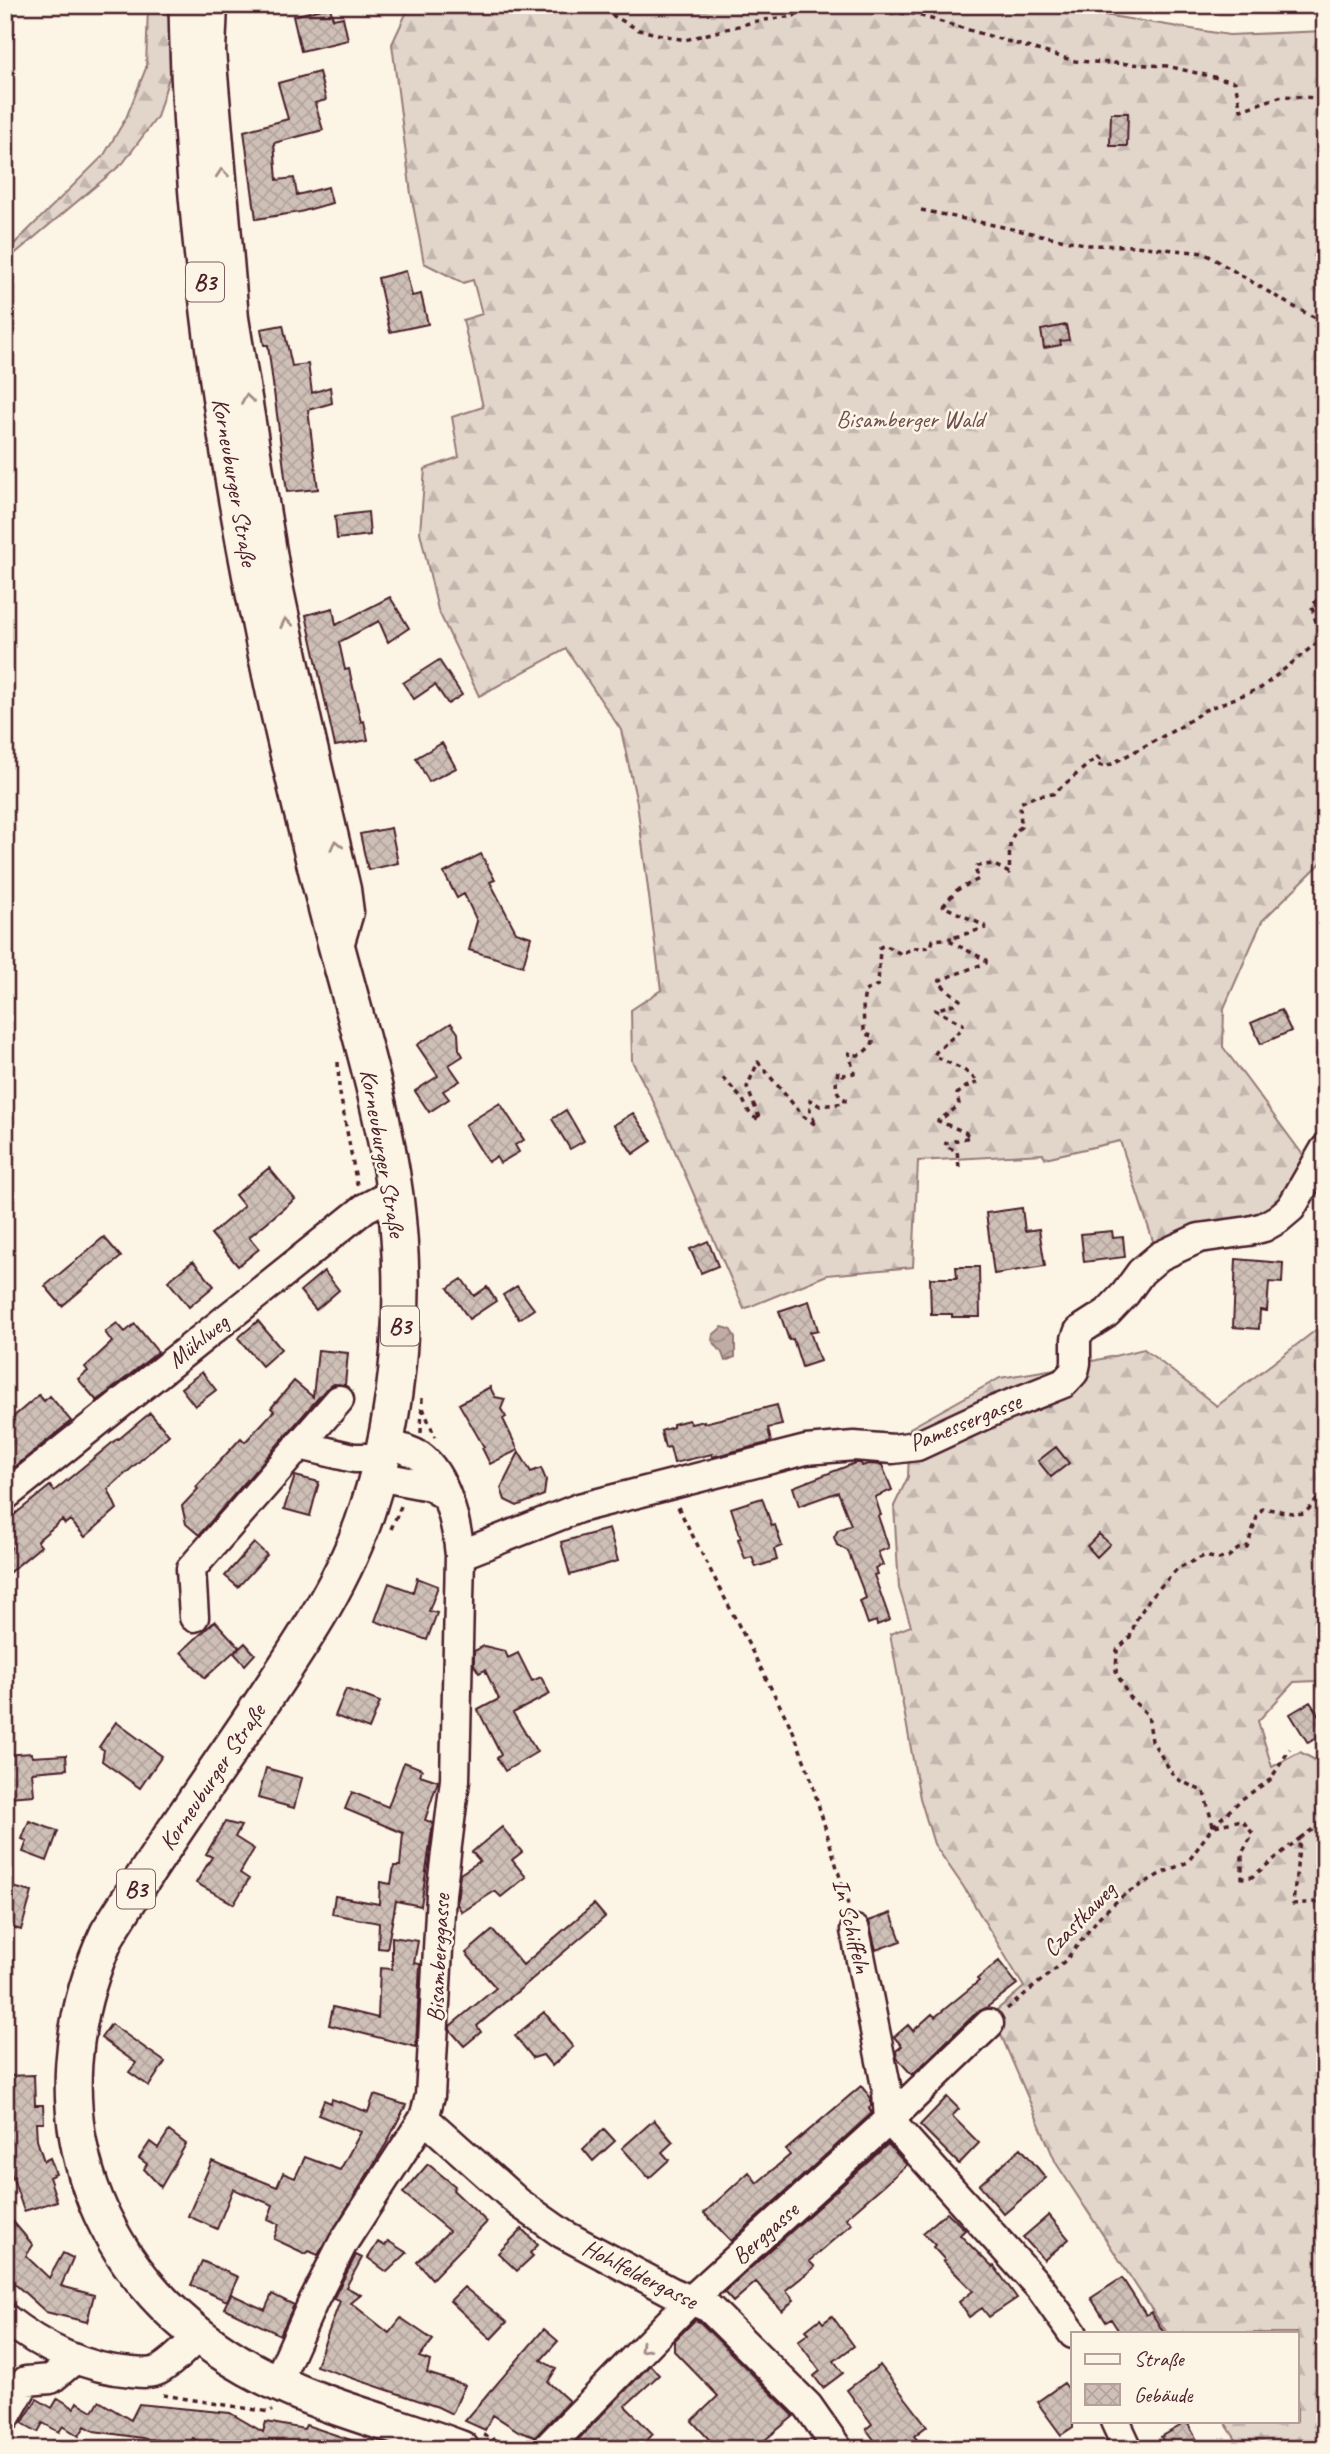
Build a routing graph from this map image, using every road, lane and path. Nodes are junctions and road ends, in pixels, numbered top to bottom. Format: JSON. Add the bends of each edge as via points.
{"nodes":[{"id":1,"x":187,"y":5,"type":"edge"},
{"id":2,"x":213,"y":5,"type":"edge"},
{"id":3,"x":594,"y":5,"type":"edge"},
{"id":4,"x":1325,"y":96,"type":"edge"},
{"id":5,"x":922,"y":210,"type":"dead end"},
{"id":6,"x":1325,"y":323,"type":"edge"},
{"id":7,"x":1325,"y":587,"type":"edge"},
{"id":8,"x":1325,"y":637,"type":"edge"},
{"id":9,"x":1318,"y":642,"type":"junction"},
{"id":10,"x":952,"y":938,"type":"junction"},
{"id":11,"x":338,"y":950,"type":"junction"},
{"id":12,"x":723,"y":1078,"type":"dead end"},
{"id":13,"x":1325,"y":1149,"type":"edge"},
{"id":14,"x":959,"y":1167,"type":"dead end"},
{"id":15,"x":394,"y":1193,"type":"junction"},
{"id":16,"x":339,"y":1400,"type":"dead end"},
{"id":17,"x":299,"y":1446,"type":"junction"},
{"id":18,"x":388,"y":1465,"type":"junction"},
{"id":19,"x":667,"y":1485,"type":"junction"},
{"id":20,"x":1325,"y":1491,"type":"edge"},
{"id":21,"x":5,"y":1496,"type":"edge"},
{"id":22,"x":446,"y":1496,"type":"junction"},
{"id":23,"x":387,"y":1538,"type":"dead end"},
{"id":24,"x":460,"y":1555,"type":"junction"},
{"id":25,"x":194,"y":1617,"type":"dead end"},
{"id":26,"x":1290,"y":1749,"type":"dead end"},
{"id":27,"x":1325,"y":1821,"type":"edge"},
{"id":28,"x":1213,"y":1826,"type":"junction"},
{"id":29,"x":1300,"y":1838,"type":"junction"},
{"id":30,"x":1325,"y":1896,"type":"edge"},
{"id":31,"x":856,"y":1930,"type":"joint"},
{"id":32,"x":989,"y":2024,"type":"joint"},
{"id":33,"x":424,"y":2118,"type":"junction"},
{"id":34,"x":889,"y":2120,"type":"junction"},
{"id":35,"x":692,"y":2299,"type":"junction"},
{"id":36,"x":5,"y":2318,"type":"edge"},
{"id":37,"x":1072,"y":2332,"type":"edge"},
{"id":38,"x":200,"y":2334,"type":"junction"},
{"id":39,"x":75,"y":2359,"type":"junction"},
{"id":40,"x":273,"y":2397,"type":"junction"},
{"id":41,"x":5,"y":2418,"type":"edge"},
{"id":42,"x":1115,"y":2422,"type":"edge"},
{"id":43,"x":471,"y":2442,"type":"edge"},
{"id":44,"x":520,"y":2449,"type":"edge"},
{"id":45,"x":546,"y":2449,"type":"edge"},
{"id":46,"x":838,"y":2449,"type":"edge"},
{"id":47,"x":1128,"y":2449,"type":"edge"}],
"edges":[{"from":1,"to":11,"type":"main road","name":"Korneuburger Straße","number":"B3","via":[[200,239],[228,441],[278,711]]},
{"from":11,"to":2,"type":"street","name":"Korneuburger Straße","one_way":true,"via":[[349,912],[346,888],[276,576],[234,317],[211,51]]},
{"from":3,"to":4,"type":"path","via":[[639,30],[685,40],[794,16],[804,7],[914,14],[1075,61],[1167,66],[1235,82],[1241,110],[1282,96]]},
{"from":5,"to":6,"type":"path","via":[[1089,245],[1204,253]]},
{"from":7,"to":9,"type":"path","via":[[1312,607]]},
{"from":8,"to":9,"type":"path"},
{"from":9,"to":10,"type":"path","via":[[1261,688],[1205,710],[1106,767],[1098,765],[1097,757],[1053,794],[1020,803],[1021,827],[1010,844],[1009,873],[993,864],[977,866],[979,879],[957,890],[943,906],[985,929]]},
{"from":10,"to":12,"type":"path","via":[[939,938],[931,947],[901,954],[885,944],[880,947],[878,985],[865,991],[863,1004],[865,1034],[874,1039],[873,1044],[860,1056],[849,1053],[854,1073],[838,1071],[835,1088],[845,1103],[820,1106],[810,1100],[816,1125],[758,1062],[747,1087],[760,1121],[751,1116]]},
{"from":10,"to":14,"type":"path","via":[[951,942],[986,960],[939,983],[960,1000],[936,1010],[963,1028],[934,1056],[979,1083],[957,1094],[957,1107],[938,1121],[970,1136],[946,1143],[957,1151]]},
{"from":11,"to":15,"type":"main road","name":"Korneuburger Straße","number":"B3","via":[[373,1083]]},
{"from":13,"to":19,"type":"street","name":"Pamessergasse","via":[[1291,1208],[1278,1219],[1250,1231],[1199,1238],[1160,1256],[1141,1272],[1107,1313],[1079,1331],[1074,1372],[1064,1382],[917,1446],[818,1448]]},
{"from":15,"to":18,"type":"main road","name":"Korneuburger Straße","number":"B3","via":[[401,1306]]},
{"from":15,"to":21,"type":"street","name":"Mühlweg","via":[[365,1208]]},
{"from":16,"to":17,"type":"street"},
{"from":17,"to":18,"type":"street"},
{"from":17,"to":25,"type":"street","via":[[191,1569]]},
{"from":18,"to":22,"type":"street"},
{"from":18,"to":22,"type":"street","name":"Bisamberggasse","via":[[417,1454],[442,1483]]},
{"from":18,"to":23,"type":"path","via":[[397,1518]]},
{"from":18,"to":38,"type":"main road","name":"Korneuburger Straße","number":"B3","via":[[324,1604],[108,1933],[81,2008],[73,2056],[73,2095],[76,2138],[86,2175],[111,2231],[135,2269],[172,2312]]},
{"from":19,"to":24,"type":"street","name":"Pamessergasse","via":[[579,1508]]},
{"from":19,"to":31,"type":"path","name":"In Schiffeln","via":[[793,1731]]},
{"from":20,"to":28,"type":"path","via":[[1305,1513],[1262,1509],[1247,1547],[1228,1557],[1204,1556],[1178,1568],[1150,1598],[1118,1650],[1116,1672],[1129,1697],[1148,1715],[1152,1741],[1175,1778],[1205,1792]]},
{"from":22,"to":24,"type":"street","name":"Bisamberggasse"},
{"from":24,"to":33,"type":"street","name":"Bisamberggasse","via":[[455,1780],[441,1894],[430,2096]]},
{"from":26,"to":28,"type":"path","name":"Czastkaweg","via":[[1270,1780]]},
{"from":27,"to":29,"type":"path"},
{"from":28,"to":29,"type":"path","via":[[1242,1820],[1253,1834],[1242,1853],[1242,1878],[1252,1877]]},
{"from":28,"to":32,"type":"path","name":"Czastkaweg","via":[[1188,1862],[1125,1894],[1100,1916],[1066,1960]]},
{"from":29,"to":30,"type":"path","via":[[1293,1904],[1316,1902]]},
{"from":31,"to":34,"type":"street","name":"In Schiffeln"},
{"from":32,"to":34,"type":"street","name":"Berggasse"},
{"from":33,"to":35,"type":"street","name":"Hohlfeldergasse","via":[[519,2203],[563,2234]]},
{"from":33,"to":40,"type":"street","name":"Bisamberggasse","via":[[343,2244]]},
{"from":34,"to":35,"type":"street","name":"Berggasse"},
{"from":34,"to":37,"type":"street","via":[[1041,2289]]},
{"from":35,"to":45,"type":"street","name":"Berggasse","one_way":true},
{"from":35,"to":46,"type":"street","name":"Hohlfeldergasse","via":[[709,2308],[808,2406]]},
{"from":36,"to":39,"type":"street"},
{"from":38,"to":39,"type":"street","via":[[156,2372],[108,2370]]},
{"from":38,"to":40,"type":"main road","name":"Korneuburger Straße","number":"B3","via":[[246,2367]]},
{"from":39,"to":41,"type":"street","via":[[51,2379],[26,2381]]},
{"from":40,"to":43,"type":"main road","name":"Korneuburger Straße","number":"B3"},
{"from":42,"to":47,"type":"street"},
{"from":43,"to":44,"type":"path"}]}
